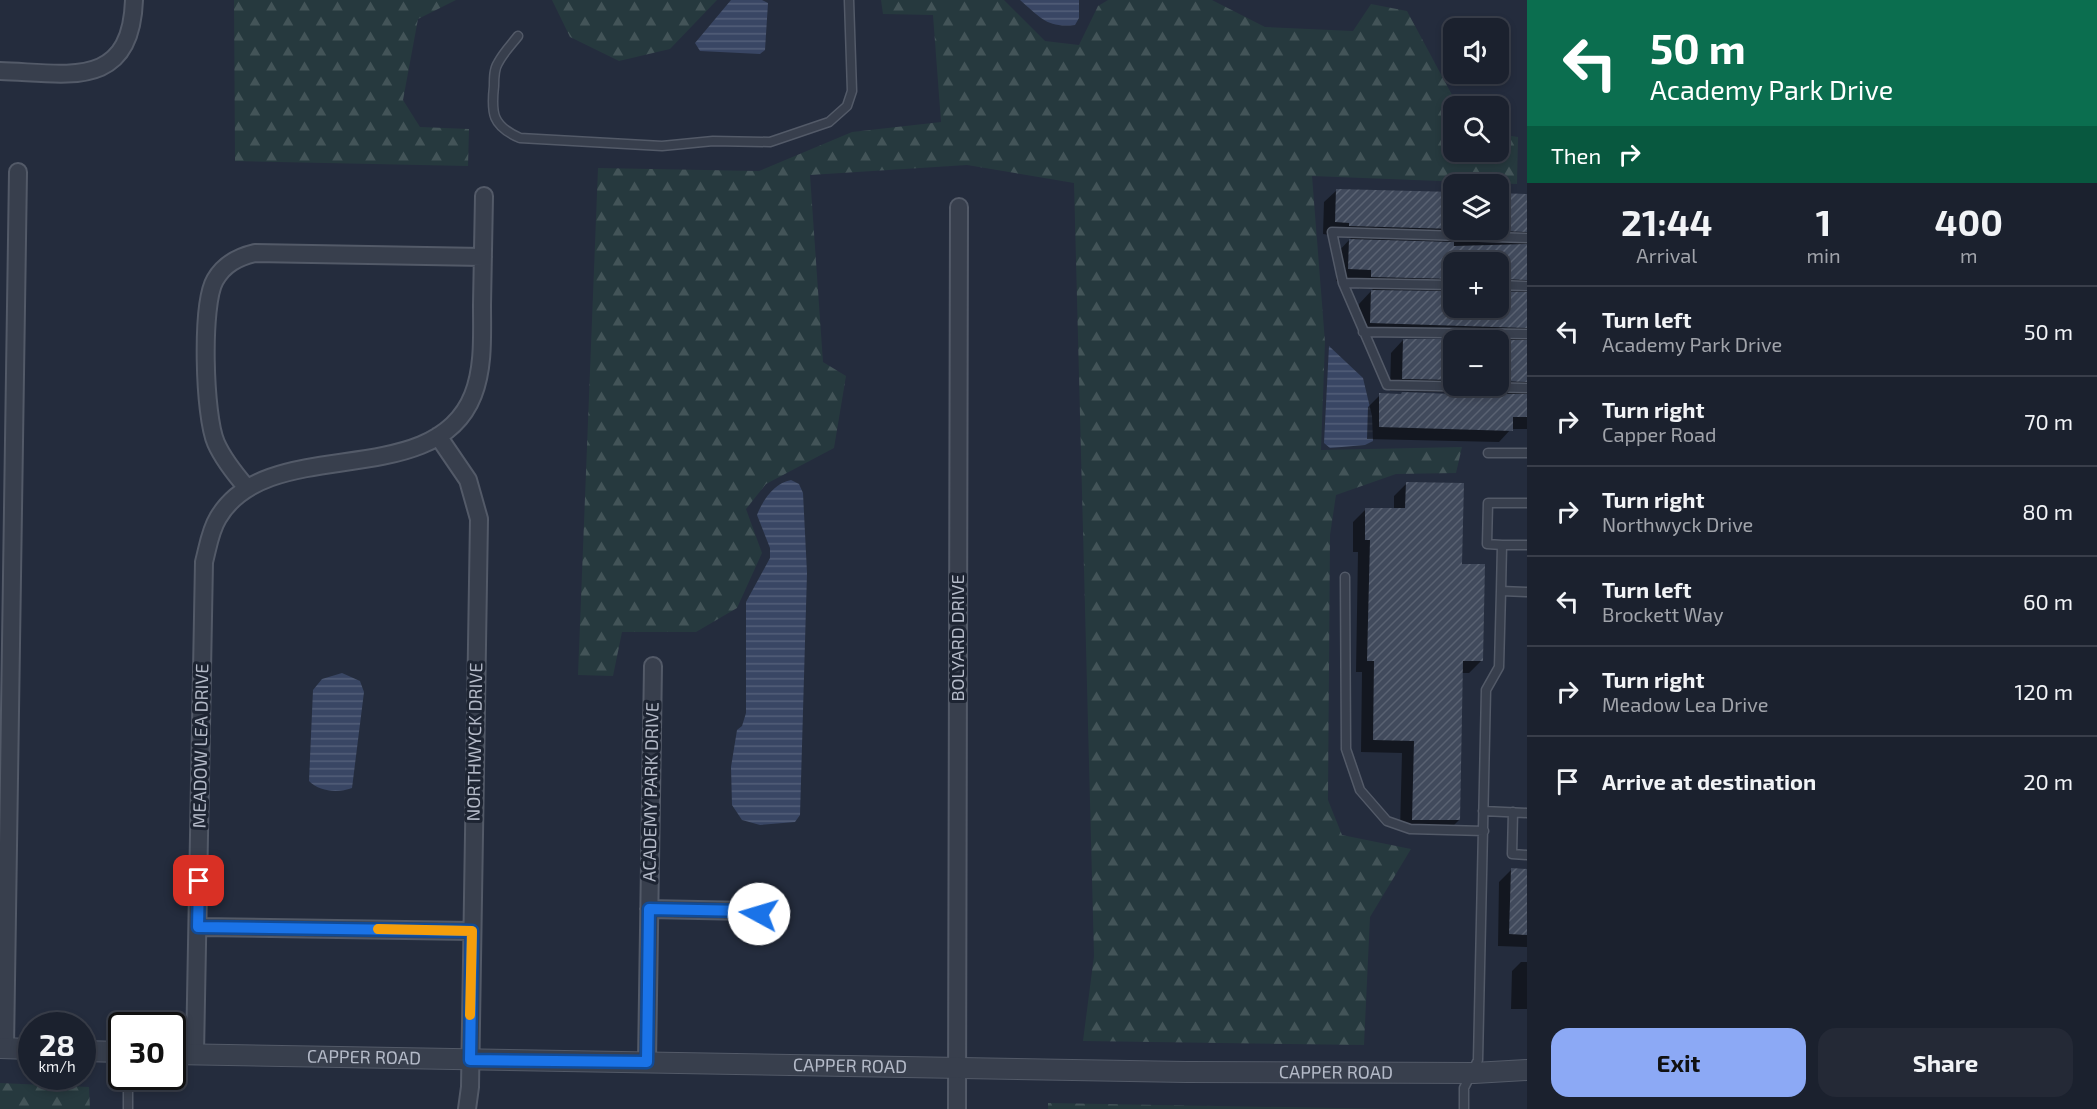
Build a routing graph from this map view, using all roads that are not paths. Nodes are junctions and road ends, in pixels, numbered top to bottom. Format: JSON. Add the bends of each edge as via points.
{"nodes":[{"id":1,"x":134,"y":0,"type":"edge"},
{"id":2,"x":849,"y":0,"type":"edge"},
{"id":3,"x":518,"y":36,"type":"dead end"},
{"id":4,"x":0,"y":71,"type":"edge"},
{"id":5,"x":18,"y":172,"type":"dead end"},
{"id":6,"x":484,"y":196,"type":"dead end"},
{"id":7,"x":959,"y":207,"type":"dead end"},
{"id":8,"x":1527,"y":238,"type":"edge"},
{"id":9,"x":483,"y":257,"type":"junction"},
{"id":10,"x":1343,"y":283,"type":"junction"},
{"id":11,"x":1443,"y":285,"type":"edge"},
{"id":12,"x":1509,"y":285,"type":"edge"},
{"id":13,"x":1527,"y":286,"type":"edge"},
{"id":14,"x":1363,"y":332,"type":"junction"},
{"id":15,"x":1527,"y":334,"type":"edge"},
{"id":16,"x":1527,"y":388,"type":"edge"},
{"id":17,"x":438,"y":436,"type":"junction"},
{"id":18,"x":1488,"y":453,"type":"dead end"},
{"id":19,"x":1527,"y":453,"type":"edge"},
{"id":20,"x":247,"y":488,"type":"junction"},
{"id":21,"x":1527,"y":503,"type":"edge"},
{"id":22,"x":1502,"y":545,"type":"junction"},
{"id":23,"x":1527,"y":545,"type":"edge"},
{"id":24,"x":1345,"y":577,"type":"dead end"},
{"id":25,"x":1501,"y":591,"type":"junction"},
{"id":26,"x":1527,"y":592,"type":"edge"},
{"id":27,"x":653,"y":666,"type":"dead end"},
{"id":28,"x":1483,"y":812,"type":"junction"},
{"id":29,"x":1513,"y":813,"type":"junction"},
{"id":30,"x":1527,"y":813,"type":"edge"},
{"id":31,"x":1484,"y":831,"type":"junction"},
{"id":32,"x":1527,"y":855,"type":"edge"},
{"id":33,"x":649,"y":909,"type":"junction"},
{"id":34,"x":771,"y":916,"type":"dead end"},
{"id":35,"x":198,"y":927,"type":"junction"},
{"id":36,"x":472,"y":931,"type":"junction"},
{"id":37,"x":2,"y":1048,"type":"edge"},
{"id":38,"x":18,"y":1049,"type":"edge"},
{"id":39,"x":186,"y":1054,"type":"edge"},
{"id":40,"x":195,"y":1054,"type":"junction"},
{"id":41,"x":470,"y":1060,"type":"junction"},
{"id":42,"x":647,"y":1062,"type":"junction"},
{"id":43,"x":957,"y":1068,"type":"junction"},
{"id":44,"x":1527,"y":1070,"type":"edge"},
{"id":45,"x":1474,"y":1073,"type":"junction"},
{"id":46,"x":128,"y":1090,"type":"edge"},
{"id":47,"x":128,"y":1109,"type":"edge"},
{"id":48,"x":467,"y":1109,"type":"edge"},
{"id":49,"x":957,"y":1109,"type":"edge"},
{"id":50,"x":1464,"y":1109,"type":"edge"}],
"edges":[{"from":1,"to":4,"type":"street","via":[[127,43],[116,58],[101,68],[82,73]]},
{"from":2,"to":3,"type":"lane","via":[[852,91],[847,106],[829,122],[770,142],[713,141],[662,146],[520,138],[507,133],[491,109],[494,79],[496,65]]},
{"from":5,"to":37,"type":"street"},
{"from":6,"to":9,"type":"street"},
{"from":7,"to":43,"type":"street","name":"BOLYARD DRIVE"},
{"from":8,"to":10,"type":"lane","via":[[1332,232]]},
{"from":9,"to":17,"type":"street","via":[[479,377],[472,398],[459,417]]},
{"from":9,"to":20,"type":"street","via":[[255,253],[238,257],[223,268],[208,299],[207,406],[216,443]]},
{"from":10,"to":11,"type":"lane"},
{"from":10,"to":14,"type":"lane"},
{"from":12,"to":13,"type":"lane"},
{"from":14,"to":15,"type":"lane"},
{"from":14,"to":16,"type":"lane","via":[[1387,385]]},
{"from":17,"to":20,"type":"street","via":[[402,452],[283,473]]},
{"from":17,"to":36,"type":"street","name":"NORTHWYCK DRIVE","via":[[468,480],[479,519]]},
{"from":18,"to":19,"type":"lane"},
{"from":20,"to":35,"type":"street","name":"MEADOW LEA DRIVE","via":[[218,518],[204,562]]},
{"from":21,"to":22,"type":"lane","via":[[1488,503],[1486,544]]},
{"from":22,"to":23,"type":"lane"},
{"from":22,"to":25,"type":"lane"},
{"from":24,"to":31,"type":"lane","via":[[1346,749],[1360,790],[1387,821],[1410,829]]},
{"from":25,"to":26,"type":"lane"},
{"from":25,"to":28,"type":"lane","via":[[1499,667],[1486,690]]},
{"from":27,"to":33,"type":"street","name":"ACADEMY PARK DRIVE"},
{"from":28,"to":29,"type":"lane"},
{"from":28,"to":31,"type":"lane"},
{"from":29,"to":30,"type":"lane"},
{"from":29,"to":32,"type":"lane","via":[[1512,854]]},
{"from":31,"to":45,"type":"lane","via":[[1478,1060]]},
{"from":33,"to":34,"type":"street","via":[[748,911]]},
{"from":33,"to":42,"type":"street","name":"ACADEMY PARK DRIVE"},
{"from":35,"to":36,"type":"street"},
{"from":35,"to":40,"type":"street","name":"MEADOW LEA DRIVE"},
{"from":36,"to":41,"type":"street","name":"NORTHWYCK DRIVE"},
{"from":37,"to":38,"type":"street"},
{"from":39,"to":40,"type":"street","name":"CAPPER ROAD"},
{"from":40,"to":41,"type":"street","name":"CAPPER ROAD"},
{"from":41,"to":42,"type":"street","name":"CAPPER ROAD"},
{"from":41,"to":48,"type":"street","name":"NORTHWYCK DRIVE"},
{"from":42,"to":43,"type":"street","name":"CAPPER ROAD"},
{"from":43,"to":45,"type":"street","name":"CAPPER ROAD"},
{"from":43,"to":49,"type":"street","name":"BOLYARD DRIVE"},
{"from":44,"to":45,"type":"street","name":"CAPPER ROAD"},
{"from":45,"to":50,"type":"lane","via":[[1464,1088]]},
{"from":46,"to":47,"type":"lane"}]}
